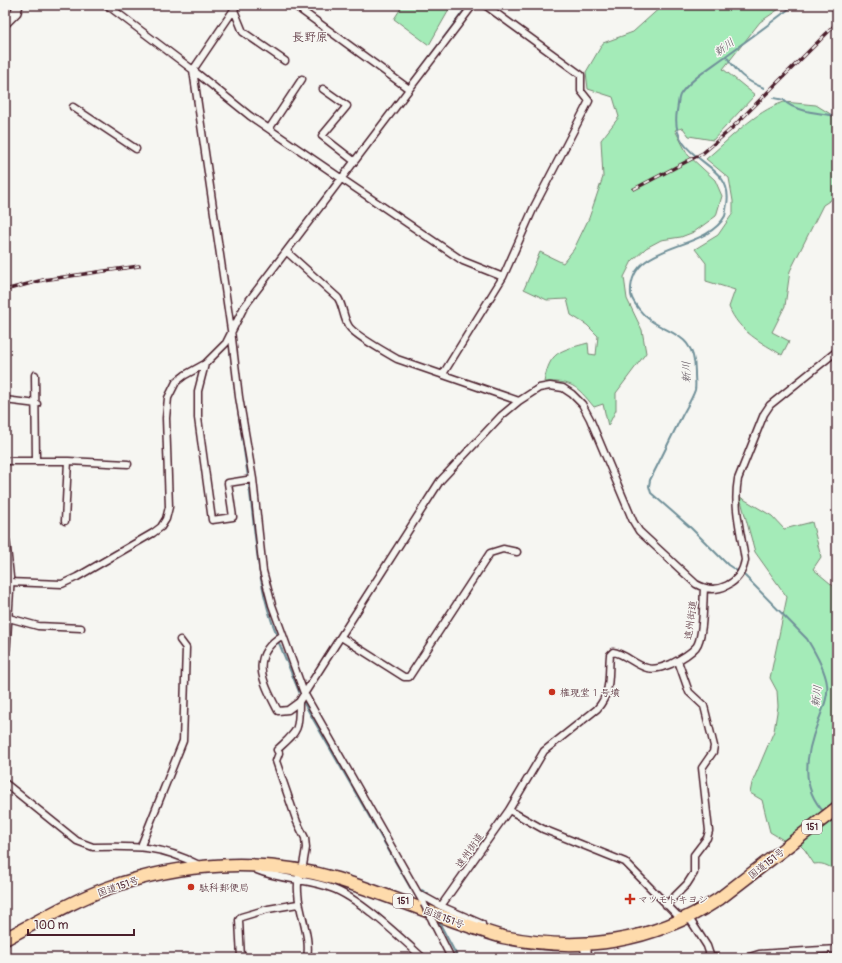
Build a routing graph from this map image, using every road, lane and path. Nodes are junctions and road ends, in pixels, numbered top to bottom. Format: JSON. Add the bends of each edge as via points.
{"nodes":[{"id":1,"x":18,"y":5,"type":"edge"},
{"id":2,"x":107,"y":5,"type":"edge"},
{"id":3,"x":294,"y":5,"type":"edge"},
{"id":4,"x":473,"y":5,"type":"edge"},
{"id":5,"x":485,"y":5,"type":"edge"},
{"id":6,"x":235,"y":8,"type":"edge"},
{"id":7,"x":5,"y":23,"type":"edge"},
{"id":8,"x":285,"y":61,"type":"dead end"},
{"id":9,"x":193,"y":70,"type":"junction"},
{"id":10,"x":302,"y":79,"type":"dead end"},
{"id":11,"x":323,"y":89,"type":"dead end"},
{"id":12,"x":409,"y":89,"type":"junction"},
{"id":13,"x":74,"y":107,"type":"dead end"},
{"id":14,"x":269,"y":128,"type":"junction"},
{"id":15,"x":136,"y":148,"type":"dead end"},
{"id":16,"x":354,"y":161,"type":"junction"},
{"id":17,"x":342,"y":179,"type":"junction"},
{"id":18,"x":286,"y":252,"type":"junction"},
{"id":19,"x":503,"y":277,"type":"junction"},
{"id":20,"x":231,"y":330,"type":"junction"},
{"id":21,"x":837,"y":351,"type":"edge"},
{"id":22,"x":205,"y":364,"type":"junction"},
{"id":23,"x":443,"y":374,"type":"junction"},
{"id":24,"x":36,"y":375,"type":"dead end"},
{"id":25,"x":5,"y":400,"type":"edge"},
{"id":26,"x":519,"y":401,"type":"junction"},
{"id":27,"x":37,"y":404,"type":"junction"},
{"id":28,"x":36,"y":461,"type":"junction"},
{"id":29,"x":68,"y":461,"type":"junction"},
{"id":30,"x":5,"y":462,"type":"edge"},
{"id":31,"x":128,"y":464,"type":"dead end"},
{"id":32,"x":253,"y":479,"type":"junction"},
{"id":33,"x":65,"y":521,"type":"dead end"},
{"id":34,"x":5,"y":543,"type":"edge"},
{"id":35,"x":517,"y":552,"type":"dead end"},
{"id":36,"x":9,"y":582,"type":"junction"},
{"id":37,"x":704,"y":588,"type":"junction"},
{"id":38,"x":6,"y":617,"type":"edge"},
{"id":39,"x":81,"y":628,"type":"dead end"},
{"id":40,"x":282,"y":635,"type":"junction"},
{"id":41,"x":341,"y":637,"type":"junction"},
{"id":42,"x":180,"y":640,"type":"dead end"},
{"id":43,"x":5,"y":648,"type":"edge"},
{"id":44,"x":678,"y":661,"type":"junction"},
{"id":45,"x":304,"y":693,"type":"junction"},
{"id":46,"x":299,"y":702,"type":"junction"},
{"id":47,"x":5,"y":783,"type":"edge"},
{"id":48,"x":837,"y":808,"type":"edge"},
{"id":49,"x":509,"y":810,"type":"junction"},
{"id":50,"x":141,"y":846,"type":"junction"},
{"id":51,"x":201,"y":866,"type":"junction"},
{"id":52,"x":300,"y":873,"type":"junction"},
{"id":53,"x":419,"y":894,"type":"junction"},
{"id":54,"x":298,"y":904,"type":"junction"},
{"id":55,"x":666,"y":905,"type":"junction"},
{"id":56,"x":441,"y":906,"type":"junction"},
{"id":57,"x":685,"y":919,"type":"junction"},
{"id":58,"x":482,"y":931,"type":"junction"},
{"id":59,"x":5,"y":939,"type":"edge"},
{"id":60,"x":585,"y":944,"type":"junction"},
{"id":61,"x":837,"y":948,"type":"edge"},
{"id":62,"x":711,"y":957,"type":"edge"},
{"id":63,"x":241,"y":958,"type":"edge"},
{"id":64,"x":307,"y":958,"type":"edge"},
{"id":65,"x":423,"y":958,"type":"edge"},
{"id":66,"x":451,"y":958,"type":"edge"},
{"id":67,"x":588,"y":958,"type":"edge"},
{"id":68,"x":719,"y":958,"type":"edge"},
{"id":69,"x":746,"y":958,"type":"edge"}],
"edges":[{"from":1,"to":7,"type":"main road","via":[[16,12]]},
{"from":2,"to":9,"type":"street"},
{"from":3,"to":12,"type":"street"},
{"from":4,"to":12,"type":"street"},
{"from":5,"to":19,"type":"street","via":[[581,75],[581,91],[589,101],[534,207]]},
{"from":6,"to":8,"type":"street","via":[[243,32]]},
{"from":6,"to":9,"type":"street"},
{"from":9,"to":14,"type":"street"},
{"from":9,"to":20,"type":"street"},
{"from":10,"to":14,"type":"street"},
{"from":11,"to":16,"type":"street","via":[[346,106],[322,136]]},
{"from":12,"to":16,"type":"street"},
{"from":13,"to":15,"type":"street"},
{"from":14,"to":17,"type":"street"},
{"from":16,"to":17,"type":"street"},
{"from":17,"to":18,"type":"street"},
{"from":17,"to":19,"type":"street","via":[[463,261]]},
{"from":18,"to":20,"type":"street","via":[[244,307]]},
{"from":18,"to":23,"type":"street","via":[[338,298],[350,329],[397,359]]},
{"from":19,"to":23,"type":"street"},
{"from":20,"to":22,"type":"street","via":[[226,343]]},
{"from":20,"to":32,"type":"street"},
{"from":21,"to":37,"type":"street","name":"遠州街道","via":[[782,395],[764,414],[737,484],[735,500],[742,542],[743,568],[731,584],[716,590]]},
{"from":22,"to":32,"type":"street","via":[[198,391],[198,418],[212,520],[233,517],[228,483]]},
{"from":22,"to":36,"type":"street","via":[[176,382],[168,398],[166,418],[169,507],[161,527],[116,556],[62,584]]},
{"from":23,"to":26,"type":"street"},
{"from":24,"to":27,"type":"street"},
{"from":25,"to":27,"type":"street"},
{"from":26,"to":37,"type":"street","via":[[539,388],[550,386],[563,388],[572,394],[590,418],[639,531],[689,578]]},
{"from":26,"to":41,"type":"street","via":[[501,416],[440,481]]},
{"from":27,"to":28,"type":"street"},
{"from":28,"to":29,"type":"street"},
{"from":28,"to":30,"type":"street"},
{"from":29,"to":31,"type":"street"},
{"from":29,"to":33,"type":"street"},
{"from":32,"to":40,"type":"street","via":[[263,571]]},
{"from":34,"to":36,"type":"main road"},
{"from":35,"to":41,"type":"street","via":[[503,549],[490,553],[410,677],[404,677]]},
{"from":36,"to":38,"type":"main road"},
{"from":37,"to":44,"type":"street","name":"遠州街道","via":[[700,638],[697,646]]},
{"from":38,"to":39,"type":"street","via":[[38,626]]},
{"from":38,"to":43,"type":"main road"},
{"from":40,"to":45,"type":"street"},
{"from":40,"to":46,"type":"street","via":[[267,646],[261,659],[265,686],[278,711],[288,710]]},
{"from":41,"to":45,"type":"street"},
{"from":42,"to":50,"type":"street","via":[[186,648],[183,741]]},
{"from":44,"to":49,"type":"street","name":"遠州街道","via":[[652,669],[613,652],[610,656],[607,695],[603,703],[544,750]]},
{"from":44,"to":55,"type":"street","via":[[689,692],[704,706],[714,746],[702,768],[709,831],[707,838],[694,855],[694,874]]},
{"from":45,"to":46,"type":"street"},
{"from":45,"to":53,"type":"street"},
{"from":46,"to":52,"type":"street","via":[[299,726],[277,750],[280,754],[276,760],[305,838],[306,848]]},
{"from":47,"to":50,"type":"street","via":[[77,841],[93,847]]},
{"from":48,"to":57,"type":"highway","name":"国道151号","number":"151","via":[[719,899]]},
{"from":49,"to":55,"type":"street","via":[[543,829],[625,862]]},
{"from":49,"to":56,"type":"street","name":"遠州街道"},
{"from":50,"to":51,"type":"street","via":[[181,856]]},
{"from":51,"to":52,"type":"highway","name":"国道151号","number":"151","via":[[252,865]]},
{"from":51,"to":59,"type":"highway","name":"国道151号","number":"151","via":[[163,872],[108,888],[79,900]]},
{"from":52,"to":54,"type":"street"},
{"from":52,"to":58,"type":"highway","name":"国道151号","number":"151","via":[[322,875],[367,888]]},
{"from":52,"to":65,"type":"street","via":[[349,897]]},
{"from":53,"to":56,"type":"street"},
{"from":53,"to":66,"type":"street","bridge":true},
{"from":54,"to":63,"type":"street","via":[[241,917]]},
{"from":54,"to":64,"type":"street","via":[[309,948]]},
{"from":55,"to":57,"type":"street","via":[[677,916]]},
{"from":56,"to":58,"type":"street","via":[[482,924]]},
{"from":57,"to":60,"type":"highway","name":"国道151号","number":"151","via":[[649,933],[615,941]]},
{"from":57,"to":62,"type":"street","via":[[691,921]]},
{"from":58,"to":60,"type":"highway","name":"国道151号","number":"151","via":[[544,944]]},
{"from":60,"to":67,"type":"main road"},
{"from":61,"to":69,"type":"street","via":[[759,954]]},
{"from":62,"to":68,"type":"street"}]}
